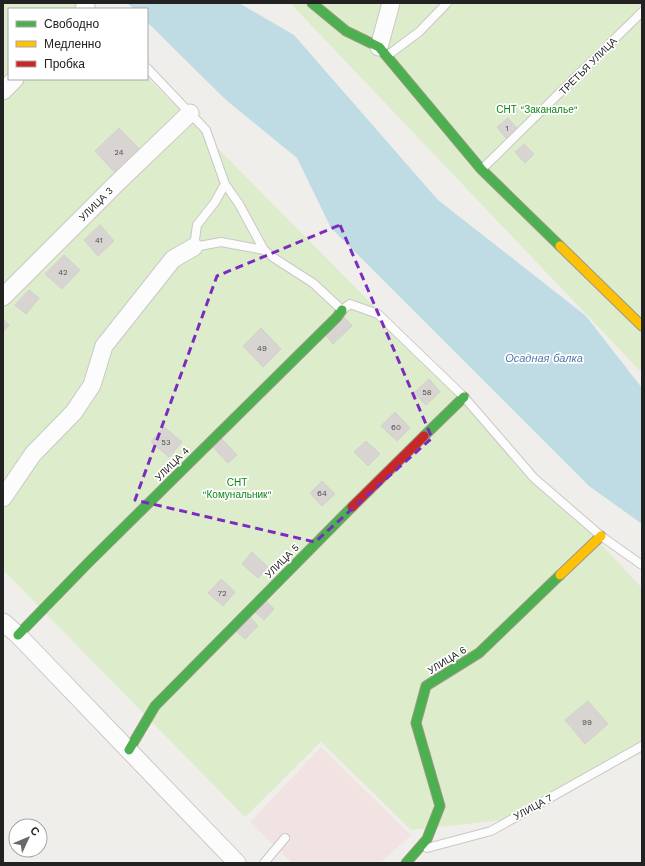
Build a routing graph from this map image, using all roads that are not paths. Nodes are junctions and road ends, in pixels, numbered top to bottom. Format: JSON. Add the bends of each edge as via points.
{"nodes":[{"id":1,"x":312,"y":3,"type":"edge"},
{"id":2,"x":391,"y":3,"type":"edge"},
{"id":3,"x":447,"y":3,"type":"edge"},
{"id":4,"x":642,"y":12,"type":"edge"},
{"id":5,"x":382,"y":52,"type":"junction"},
{"id":6,"x":148,"y":69,"type":"edge"},
{"id":7,"x":14,"y":80,"type":"edge"},
{"id":8,"x":3,"y":91,"type":"edge"},
{"id":9,"x":190,"y":113,"type":"junction"},
{"id":10,"x":482,"y":169,"type":"junction"},
{"id":11,"x":225,"y":184,"type":"junction"},
{"id":12,"x":194,"y":247,"type":"junction"},
{"id":13,"x":264,"y":250,"type":"junction"},
{"id":14,"x":3,"y":297,"type":"edge"},
{"id":15,"x":342,"y":310,"type":"junction"},
{"id":16,"x":642,"y":326,"type":"edge"},
{"id":17,"x":464,"y":397,"type":"junction"},
{"id":18,"x":3,"y":498,"type":"edge"},
{"id":19,"x":601,"y":536,"type":"junction"},
{"id":20,"x":642,"y":565,"type":"edge"},
{"id":21,"x":3,"y":622,"type":"edge"},
{"id":22,"x":18,"y":635,"type":"junction"},
{"id":23,"x":642,"y":746,"type":"edge"},
{"id":24,"x":129,"y":750,"type":"junction"},
{"id":25,"x":286,"y":838,"type":"dead end"},
{"id":26,"x":416,"y":851,"type":"junction"},
{"id":27,"x":238,"y":863,"type":"edge"},
{"id":28,"x":264,"y":863,"type":"edge"},
{"id":29,"x":406,"y":863,"type":"edge"}],
"edges":[{"from":1,"to":5,"type":"street","via":[[346,30]]},
{"from":2,"to":5,"type":"street"},
{"from":3,"to":5,"type":"lane","via":[[419,32]]},
{"from":4,"to":10,"type":"lane","name":"ТРЕТЬЯ УЛИЦА"},
{"from":5,"to":10,"type":"street"},
{"from":6,"to":9,"type":"lane"},
{"from":7,"to":8,"type":"street"},
{"from":9,"to":11,"type":"lane","via":[[206,130]]},
{"from":9,"to":14,"type":"street","name":"УЛИЦА 3"},
{"from":10,"to":16,"type":"street"},
{"from":11,"to":12,"type":"lane","via":[[197,225]]},
{"from":11,"to":13,"type":"lane"},
{"from":12,"to":13,"type":"lane","via":[[221,242]]},
{"from":12,"to":18,"type":"street","via":[[172,259],[104,346],[92,385],[74,412],[33,454]]},
{"from":13,"to":15,"type":"lane","via":[[313,282]]},
{"from":15,"to":17,"type":"lane","via":[[350,304],[378,314]]},
{"from":15,"to":22,"type":"street","name":"УЛИЦА 4","via":[[72,578]]},
{"from":17,"to":19,"type":"lane","via":[[534,478]]},
{"from":17,"to":24,"type":"street","name":"УЛИЦА 5","via":[[155,706]]},
{"from":19,"to":20,"type":"lane"},
{"from":19,"to":26,"type":"street","name":"УЛИЦА 6","via":[[479,653],[426,686],[416,723],[440,806],[427,839]]},
{"from":21,"to":22,"type":"street"},
{"from":22,"to":24,"type":"street"},
{"from":23,"to":26,"type":"lane","name":"УЛИЦА 7","via":[[491,831]]},
{"from":24,"to":27,"type":"street"},
{"from":25,"to":28,"type":"lane"},
{"from":26,"to":29,"type":"street","name":"УЛИЦА 6"}]}
